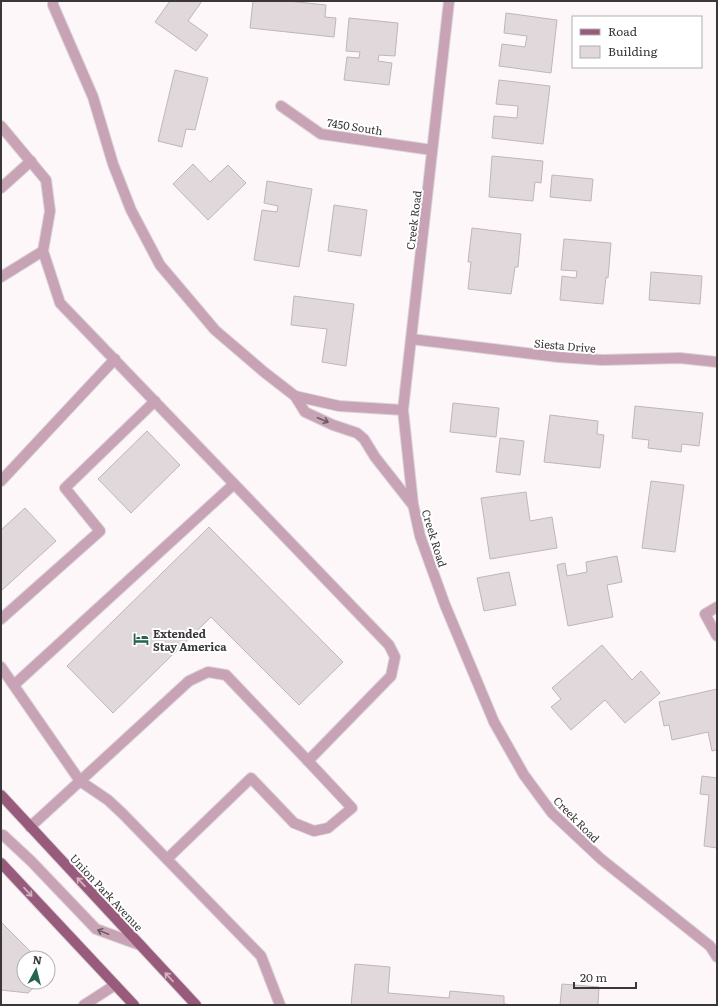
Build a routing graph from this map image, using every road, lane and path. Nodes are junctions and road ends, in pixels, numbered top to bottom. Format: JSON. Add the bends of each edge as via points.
{"nodes":[{"id":1,"x":54,"y":1,"type":"edge"},
{"id":2,"x":448,"y":1,"type":"edge"},
{"id":3,"x":282,"y":106,"type":"dead end"},
{"id":4,"x":1,"y":126,"type":"edge"},
{"id":5,"x":432,"y":150,"type":"junction"},
{"id":6,"x":31,"y":161,"type":"junction"},
{"id":7,"x":1,"y":188,"type":"edge"},
{"id":8,"x":43,"y":251,"type":"junction"},
{"id":9,"x":1,"y":276,"type":"edge"},
{"id":10,"x":411,"y":339,"type":"junction"},
{"id":11,"x":115,"y":359,"type":"junction"},
{"id":12,"x":717,"y":362,"type":"edge"},
{"id":13,"x":295,"y":396,"type":"junction"},
{"id":14,"x":155,"y":401,"type":"junction"},
{"id":15,"x":403,"y":410,"type":"junction"},
{"id":16,"x":1,"y":481,"type":"edge"},
{"id":17,"x":234,"y":484,"type":"junction"},
{"id":18,"x":412,"y":504,"type":"junction"},
{"id":19,"x":717,"y":607,"type":"edge"},
{"id":20,"x":1,"y":618,"type":"edge"},
{"id":21,"x":717,"y":636,"type":"edge"},
{"id":22,"x":1,"y":667,"type":"edge"},
{"id":23,"x":14,"y":685,"type":"junction"},
{"id":24,"x":308,"y":760,"type":"junction"},
{"id":25,"x":80,"y":781,"type":"junction"},
{"id":26,"x":1,"y":795,"type":"edge"},
{"id":27,"x":30,"y":827,"type":"junction"},
{"id":28,"x":1,"y":835,"type":"edge"},
{"id":29,"x":167,"y":860,"type":"junction"},
{"id":30,"x":1,"y":863,"type":"edge"},
{"id":31,"x":140,"y":945,"type":"junction"},
{"id":32,"x":717,"y":957,"type":"edge"},
{"id":33,"x":115,"y":985,"type":"junction"},
{"id":34,"x":84,"y":1005,"type":"edge"},
{"id":35,"x":134,"y":1005,"type":"edge"},
{"id":36,"x":196,"y":1005,"type":"edge"},
{"id":37,"x":280,"y":1005,"type":"edge"}],
"edges":[{"from":1,"to":13,"type":"street","via":[[53,5],[93,97],[113,164],[131,210],[160,265],[215,330]]},
{"from":2,"to":5,"type":"street","name":"Creek Road"},
{"from":3,"to":5,"type":"street","name":"7450 South","via":[[321,134]]},
{"from":4,"to":6,"type":"street"},
{"from":5,"to":10,"type":"street","name":"Creek Road"},
{"from":6,"to":7,"type":"street"},
{"from":6,"to":8,"type":"street","via":[[46,180],[50,211]]},
{"from":8,"to":9,"type":"street"},
{"from":8,"to":11,"type":"street","via":[[60,303]]},
{"from":10,"to":12,"type":"street","name":"Siesta Drive","via":[[558,357],[602,360],[680,358]]},
{"from":10,"to":15,"type":"street","name":"Creek Road"},
{"from":11,"to":14,"type":"street"},
{"from":11,"to":16,"type":"street"},
{"from":13,"to":15,"type":"street","via":[[339,406]]},
{"from":13,"to":18,"type":"street","one_way":true,"via":[[305,412],[357,433],[364,439]]},
{"from":14,"to":17,"type":"street"},
{"from":14,"to":20,"type":"street","via":[[65,488],[100,531]]},
{"from":15,"to":18,"type":"street","name":"Creek Road"},
{"from":17,"to":23,"type":"street"},
{"from":17,"to":24,"type":"street","via":[[389,645],[395,657],[391,676]]},
{"from":18,"to":32,"type":"street","name":"Creek Road","via":[[420,536],[465,655],[494,722],[524,775],[557,818],[601,859],[710,946]]},
{"from":19,"to":21,"type":"street","via":[[705,614]]},
{"from":22,"to":23,"type":"street"},
{"from":23,"to":25,"type":"street"},
{"from":24,"to":25,"type":"street","via":[[226,675],[208,672],[189,680]]},
{"from":24,"to":29,"type":"street","via":[[352,808],[328,828],[314,831],[294,823],[251,778]]},
{"from":25,"to":27,"type":"street"},
{"from":25,"to":29,"type":"street","via":[[108,800]]},
{"from":26,"to":27,"type":"main road","name":"Union Park Avenue"},
{"from":31,"to":27,"type":"main road","name":"Union Park Avenue","one_way":true},
{"from":31,"to":28,"type":"street","one_way":true,"via":[[96,929],[31,861]]},
{"from":29,"to":37,"type":"street","via":[[261,956]]},
{"from":30,"to":33,"type":"main road","one_way":true},
{"from":36,"to":31,"type":"main road","name":"Union Park Avenue","one_way":true},
{"from":33,"to":34,"type":"street"},
{"from":33,"to":35,"type":"main road"}]}
